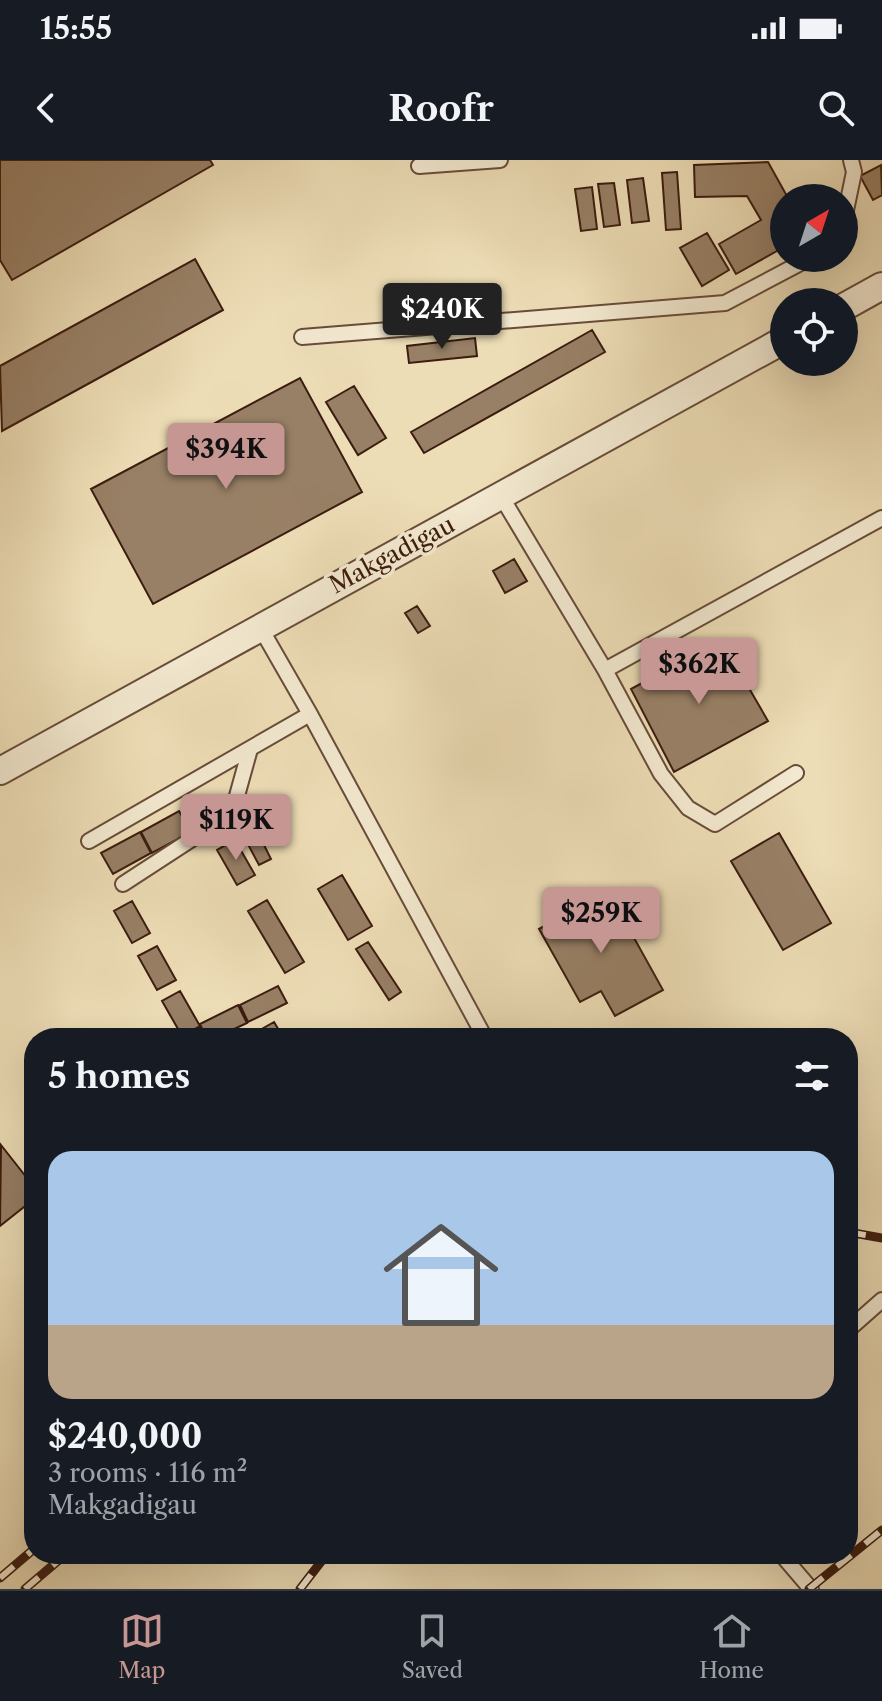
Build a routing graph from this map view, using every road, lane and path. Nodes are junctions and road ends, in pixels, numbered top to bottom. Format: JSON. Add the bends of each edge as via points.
{"nodes":[{"id":1,"x":500,"y":160,"type":"edge"},
{"id":2,"x":851,"y":160,"type":"edge"},
{"id":3,"x":419,"y":166,"type":"dead end"},
{"id":4,"x":852,"y":184,"type":"edge"},
{"id":5,"x":784,"y":272,"type":"edge"},
{"id":6,"x":880,"y":293,"type":"edge"},
{"id":7,"x":858,"y":302,"type":"edge"},
{"id":8,"x":302,"y":337,"type":"dead end"},
{"id":9,"x":770,"y":348,"type":"edge"},
{"id":10,"x":501,"y":496,"type":"junction"},
{"id":11,"x":882,"y":518,"type":"edge"},
{"id":12,"x":260,"y":627,"type":"junction"},
{"id":13,"x":605,"y":670,"type":"junction"},
{"id":14,"x":310,"y":714,"type":"junction"},
{"id":15,"x":250,"y":749,"type":"junction"},
{"id":16,"x":0,"y":771,"type":"edge"},
{"id":17,"x":796,"y":773,"type":"dead end"},
{"id":18,"x":89,"y":841,"type":"dead end"},
{"id":19,"x":123,"y":884,"type":"dead end"},
{"id":20,"x":480,"y":1028,"type":"edge"},
{"id":21,"x":882,"y":1300,"type":"edge"},
{"id":22,"x":858,"y":1321,"type":"edge"},
{"id":23,"x":790,"y":1564,"type":"edge"},
{"id":24,"x":811,"y":1589,"type":"edge"}],
"edges":[{"from":1,"to":3,"type":"lane"},
{"from":2,"to":4,"type":"lane"},
{"from":5,"to":8,"type":"lane","via":[[725,303]]},
{"from":6,"to":7,"type":"street"},
{"from":9,"to":10,"type":"street","name":"Makgadigau"},
{"from":10,"to":12,"type":"street","name":"Makgadigau"},
{"from":10,"to":13,"type":"lane"},
{"from":11,"to":13,"type":"lane"},
{"from":12,"to":14,"type":"lane"},
{"from":12,"to":16,"type":"street","name":"Makgadigau"},
{"from":13,"to":17,"type":"lane","via":[[661,774],[688,808],[715,824]]},
{"from":14,"to":15,"type":"lane"},
{"from":14,"to":20,"type":"lane"},
{"from":15,"to":18,"type":"lane"},
{"from":15,"to":19,"type":"lane","via":[[235,803],[209,828]]},
{"from":21,"to":22,"type":"lane"},
{"from":23,"to":24,"type":"lane"}]}
